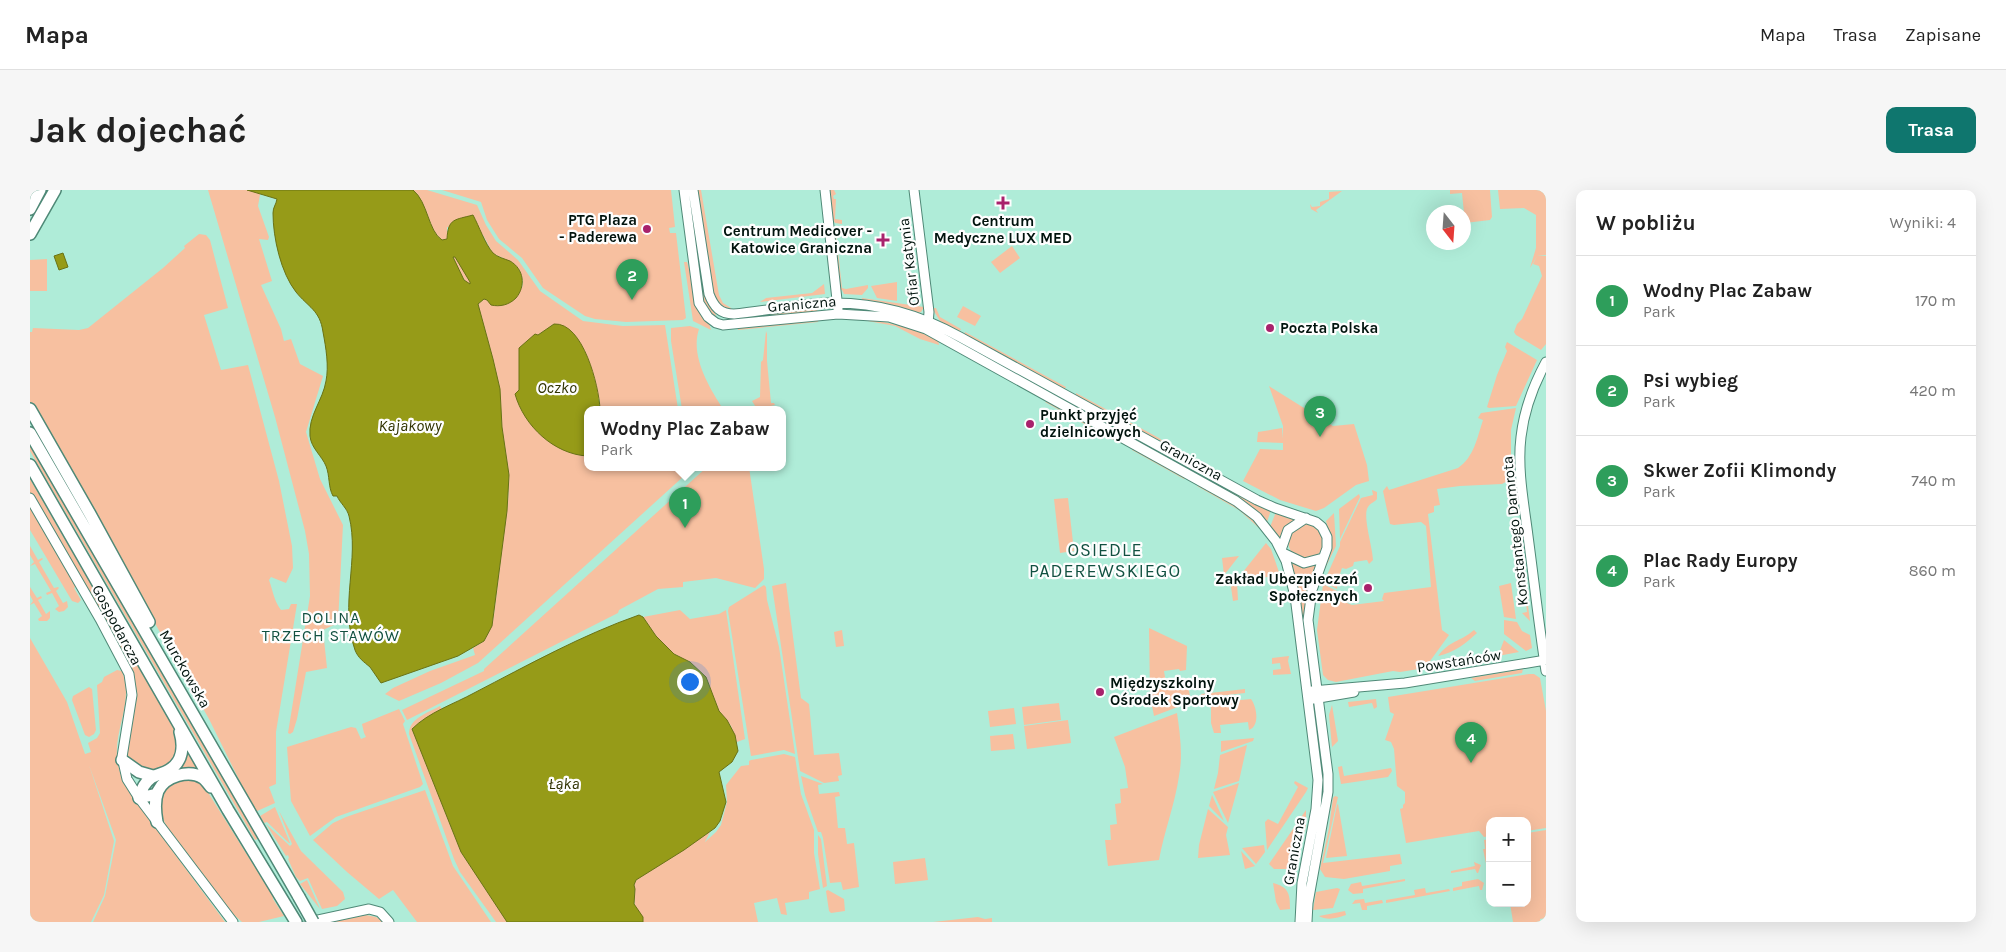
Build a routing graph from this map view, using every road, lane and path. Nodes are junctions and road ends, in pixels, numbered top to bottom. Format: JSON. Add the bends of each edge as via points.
{"nodes":[{"id":1,"x":40,"y":190,"type":"edge"},
{"id":2,"x":55,"y":190,"type":"edge"},
{"id":3,"x":684,"y":190,"type":"edge"},
{"id":4,"x":692,"y":190,"type":"edge"},
{"id":5,"x":825,"y":190,"type":"edge"},
{"id":6,"x":914,"y":190,"type":"edge"},
{"id":7,"x":30,"y":209,"type":"edge"},
{"id":8,"x":30,"y":234,"type":"edge"},
{"id":9,"x":837,"y":303,"type":"junction"},
{"id":10,"x":838,"y":314,"type":"junction"},
{"id":11,"x":928,"y":325,"type":"junction"},
{"id":12,"x":1546,"y":362,"type":"edge"},
{"id":13,"x":30,"y":409,"type":"edge"},
{"id":14,"x":30,"y":433,"type":"edge"},
{"id":15,"x":30,"y":465,"type":"edge"},
{"id":16,"x":30,"y":498,"type":"edge"},
{"id":17,"x":1306,"y":518,"type":"junction"},
{"id":18,"x":1282,"y":551,"type":"junction"},
{"id":19,"x":1323,"y":558,"type":"junction"},
{"id":20,"x":1545,"y":660,"type":"edge"},
{"id":21,"x":1525,"y":664,"type":"junction"},
{"id":22,"x":168,"y":668,"type":"junction"},
{"id":23,"x":1546,"y":673,"type":"edge"},
{"id":24,"x":1376,"y":687,"type":"junction"},
{"id":25,"x":1318,"y":694,"type":"junction"},
{"id":26,"x":1307,"y":696,"type":"junction"},
{"id":27,"x":1330,"y":697,"type":"junction"},
{"id":28,"x":175,"y":716,"type":"junction"},
{"id":29,"x":1321,"y":716,"type":"junction"},
{"id":30,"x":122,"y":760,"type":"junction"},
{"id":31,"x":153,"y":776,"type":"junction"},
{"id":32,"x":157,"y":794,"type":"junction"},
{"id":33,"x":139,"y":798,"type":"junction"},
{"id":34,"x":228,"y":810,"type":"junction"},
{"id":35,"x":157,"y":822,"type":"junction"},
{"id":36,"x":232,"y":922,"type":"edge"},
{"id":37,"x":296,"y":922,"type":"edge"},
{"id":38,"x":309,"y":922,"type":"edge"},
{"id":39,"x":313,"y":922,"type":"edge"},
{"id":40,"x":389,"y":922,"type":"edge"},
{"id":41,"x":1300,"y":922,"type":"edge"},
{"id":42,"x":1307,"y":922,"type":"edge"}],
"edges":[{"from":1,"to":7,"type":"highway"},
{"from":2,"to":8,"type":"highway"},
{"from":3,"to":10,"type":"street","name":"Graniczna","via":[[700,304],[708,317],[729,325]]},
{"from":4,"to":9,"type":"street","name":"Graniczna","via":[[714,306],[724,313],[734,314]]},
{"from":5,"to":9,"type":"street"},
{"from":6,"to":11,"type":"street","name":"Ofiar Katynia"},
{"from":9,"to":10,"type":"street"},
{"from":9,"to":11,"type":"street","name":"Graniczna","via":[[890,309]]},
{"from":10,"to":11,"type":"street","name":"Graniczna","via":[[889,317]]},
{"from":11,"to":17,"type":"street","name":"Graniczna","via":[[1261,502]]},
{"from":11,"to":18,"type":"street","name":"Graniczna","via":[[1241,504],[1262,522]]},
{"from":12,"to":20,"type":"street","name":"Konstantego Damrota","via":[[1526,408],[1520,440],[1524,506]]},
{"from":13,"to":22,"type":"highway","via":[[158,638]]},
{"from":14,"to":22,"type":"highway","name":"Murckowska"},
{"from":15,"to":28,"type":"highway"},
{"from":16,"to":30,"type":"street","name":"Gospodarcza","via":[[129,674],[132,695]]},
{"from":17,"to":18,"type":"street","via":[[1288,530]]},
{"from":17,"to":19,"type":"street","via":[[1318,523],[1326,533],[1328,543]]},
{"from":18,"to":19,"type":"street","via":[[1304,563]]},
{"from":18,"to":26,"type":"street","name":"Graniczna","via":[[1295,596]]},
{"from":19,"to":25,"type":"street","name":"Graniczna","via":[[1313,585],[1308,614]]},
{"from":20,"to":21,"type":"street","name":"Powstańców"},
{"from":20,"to":23,"type":"street","name":"Konstantego Damrota"},
{"from":21,"to":23,"type":"street"},
{"from":21,"to":24,"type":"street","name":"Powstańców"},
{"from":22,"to":39,"type":"highway","name":"Murckowska","bridge":true},
{"from":24,"to":25,"type":"street","name":"Powstańców"},
{"from":24,"to":27,"type":"street","name":"Powstańców"},
{"from":25,"to":26,"type":"street","name":"Powstańców"},
{"from":25,"to":27,"type":"street","name":"Powstańców"},
{"from":25,"to":29,"type":"street","name":"Graniczna"},
{"from":26,"to":41,"type":"street","name":"Graniczna","via":[[1317,789],[1302,882]]},
{"from":27,"to":29,"type":"street"},
{"from":28,"to":31,"type":"highway","via":[[182,738],[182,755],[173,768]]},
{"from":28,"to":34,"type":"highway"},
{"from":29,"to":42,"type":"street","name":"Graniczna","via":[[1328,792]]},
{"from":30,"to":31,"type":"highway","via":[[139,772]]},
{"from":30,"to":33,"type":"street","name":"Gospodarcza","via":[[127,779]]},
{"from":31,"to":33,"type":"highway","via":[[145,783]]},
{"from":32,"to":33,"type":"highway"},
{"from":32,"to":34,"type":"highway","via":[[169,779],[184,774],[197,775],[204,779]]},
{"from":32,"to":35,"type":"highway"},
{"from":33,"to":35,"type":"street","name":"Gospodarcza"},
{"from":34,"to":37,"type":"highway"},
{"from":35,"to":36,"type":"street","name":"Gospodarcza"},
{"from":38,"to":40,"type":"street","via":[[369,909],[380,912]]}]}
